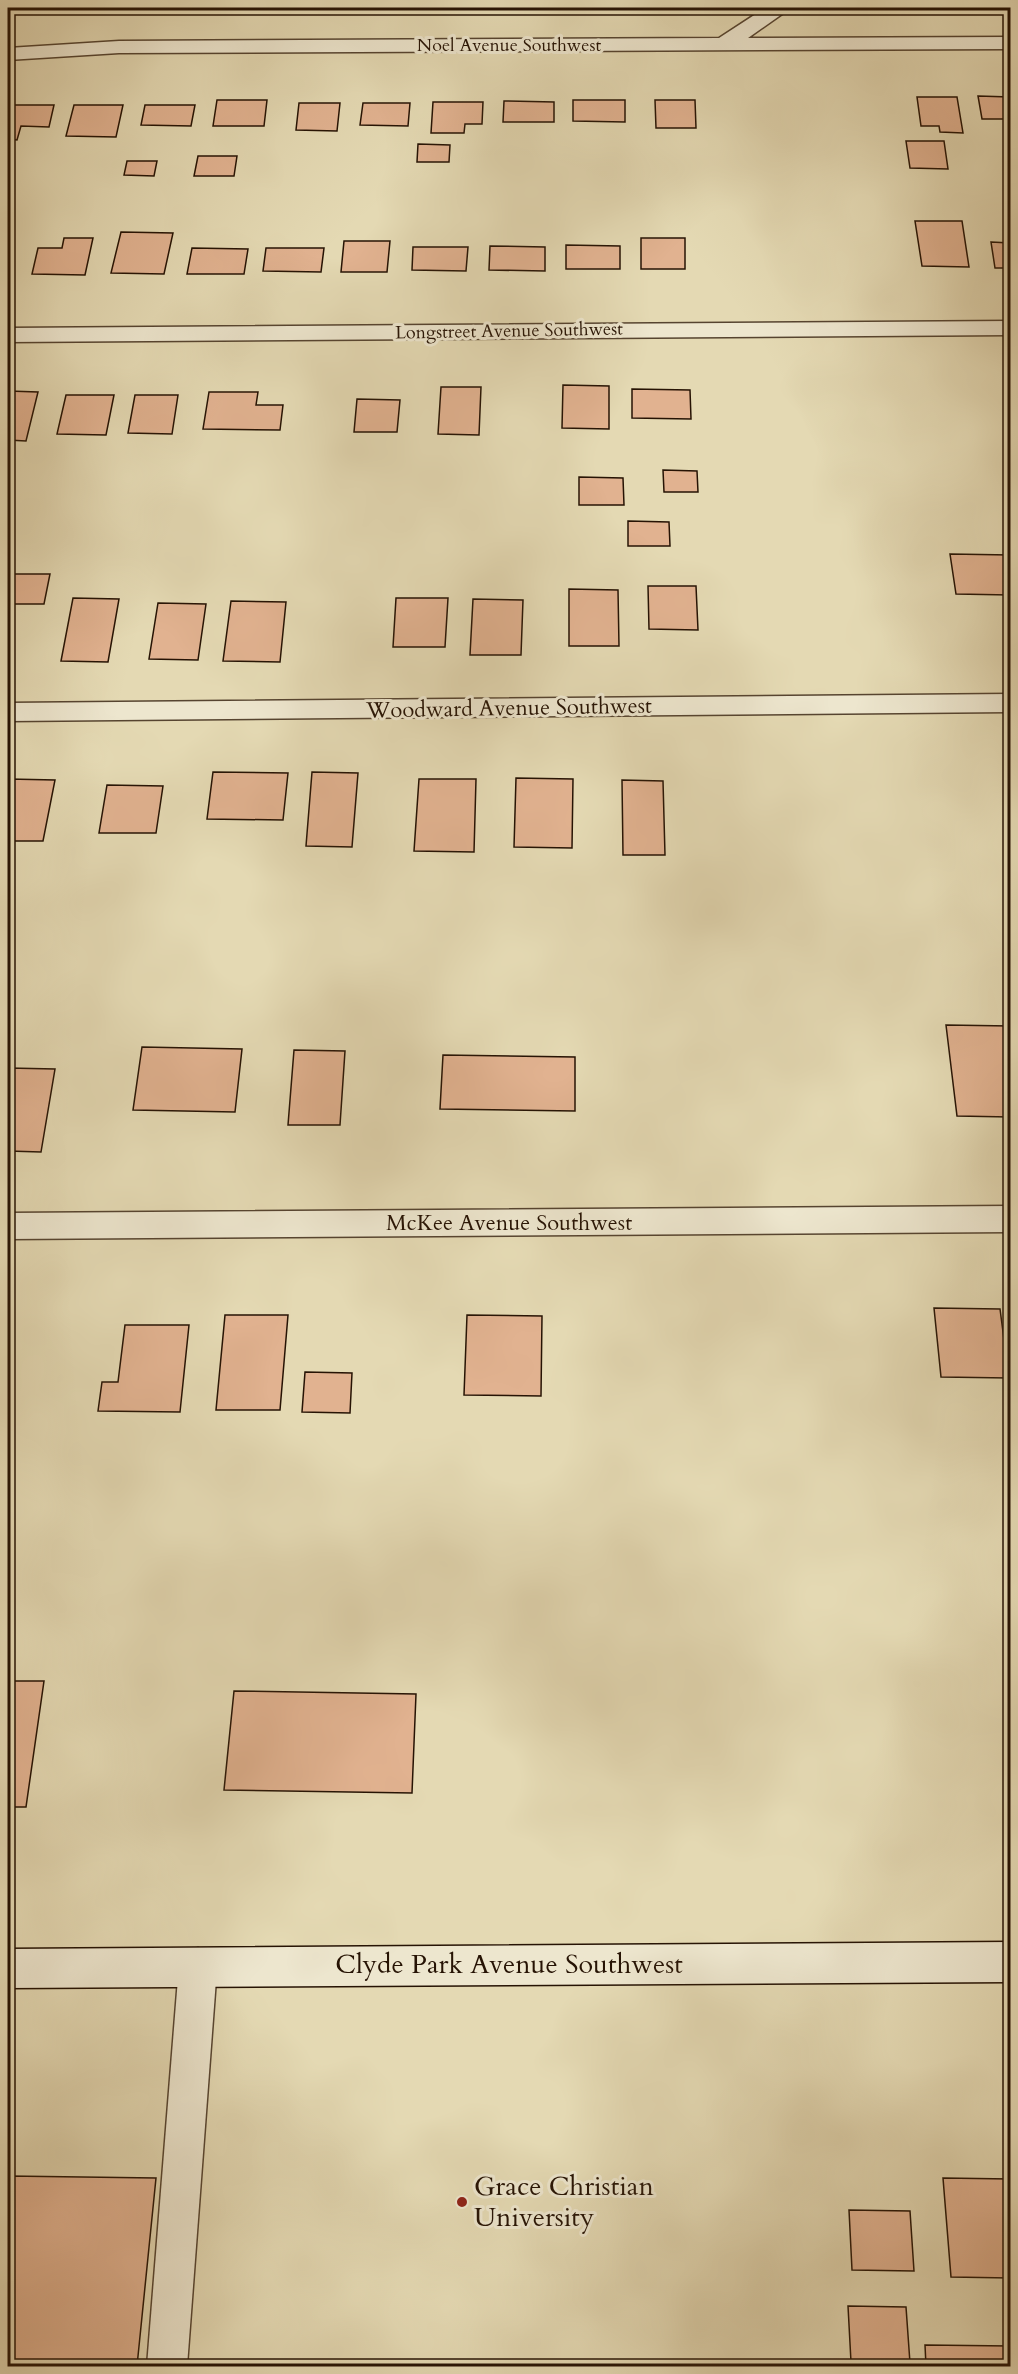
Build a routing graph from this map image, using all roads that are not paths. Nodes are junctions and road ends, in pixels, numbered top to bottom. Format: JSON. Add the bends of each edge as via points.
{"nodes":[{"id":1,"x":778,"y":8,"type":"edge"},
{"id":2,"x":1011,"y":43,"type":"edge"},
{"id":3,"x":724,"y":44,"type":"junction"},
{"id":4,"x":8,"y":54,"type":"edge"},
{"id":5,"x":1011,"y":328,"type":"edge"},
{"id":6,"x":8,"y":336,"type":"edge"},
{"id":7,"x":1011,"y":703,"type":"edge"},
{"id":8,"x":8,"y":712,"type":"edge"},
{"id":9,"x":1011,"y":1219,"type":"edge"},
{"id":10,"x":8,"y":1226,"type":"edge"},
{"id":11,"x":1011,"y":1962,"type":"edge"},
{"id":12,"x":198,"y":1966,"type":"junction"},
{"id":13,"x":8,"y":1969,"type":"edge"},
{"id":14,"x":167,"y":2367,"type":"edge"}],
"edges":[{"from":1,"to":3,"type":"street"},
{"from":2,"to":3,"type":"street","name":"Noel Avenue Southwest"},
{"from":3,"to":4,"type":"street","name":"Noel Avenue Southwest","via":[[119,47]]},
{"from":5,"to":6,"type":"street","name":"Longstreet Avenue Southwest"},
{"from":7,"to":8,"type":"street","name":"Woodward Avenue Southwest"},
{"from":9,"to":10,"type":"street","name":"McKee Avenue Southwest"},
{"from":11,"to":12,"type":"street","name":"Clyde Park Avenue Southwest"},
{"from":12,"to":13,"type":"street","name":"Clyde Park Avenue Southwest"},
{"from":12,"to":14,"type":"lane"}]}
